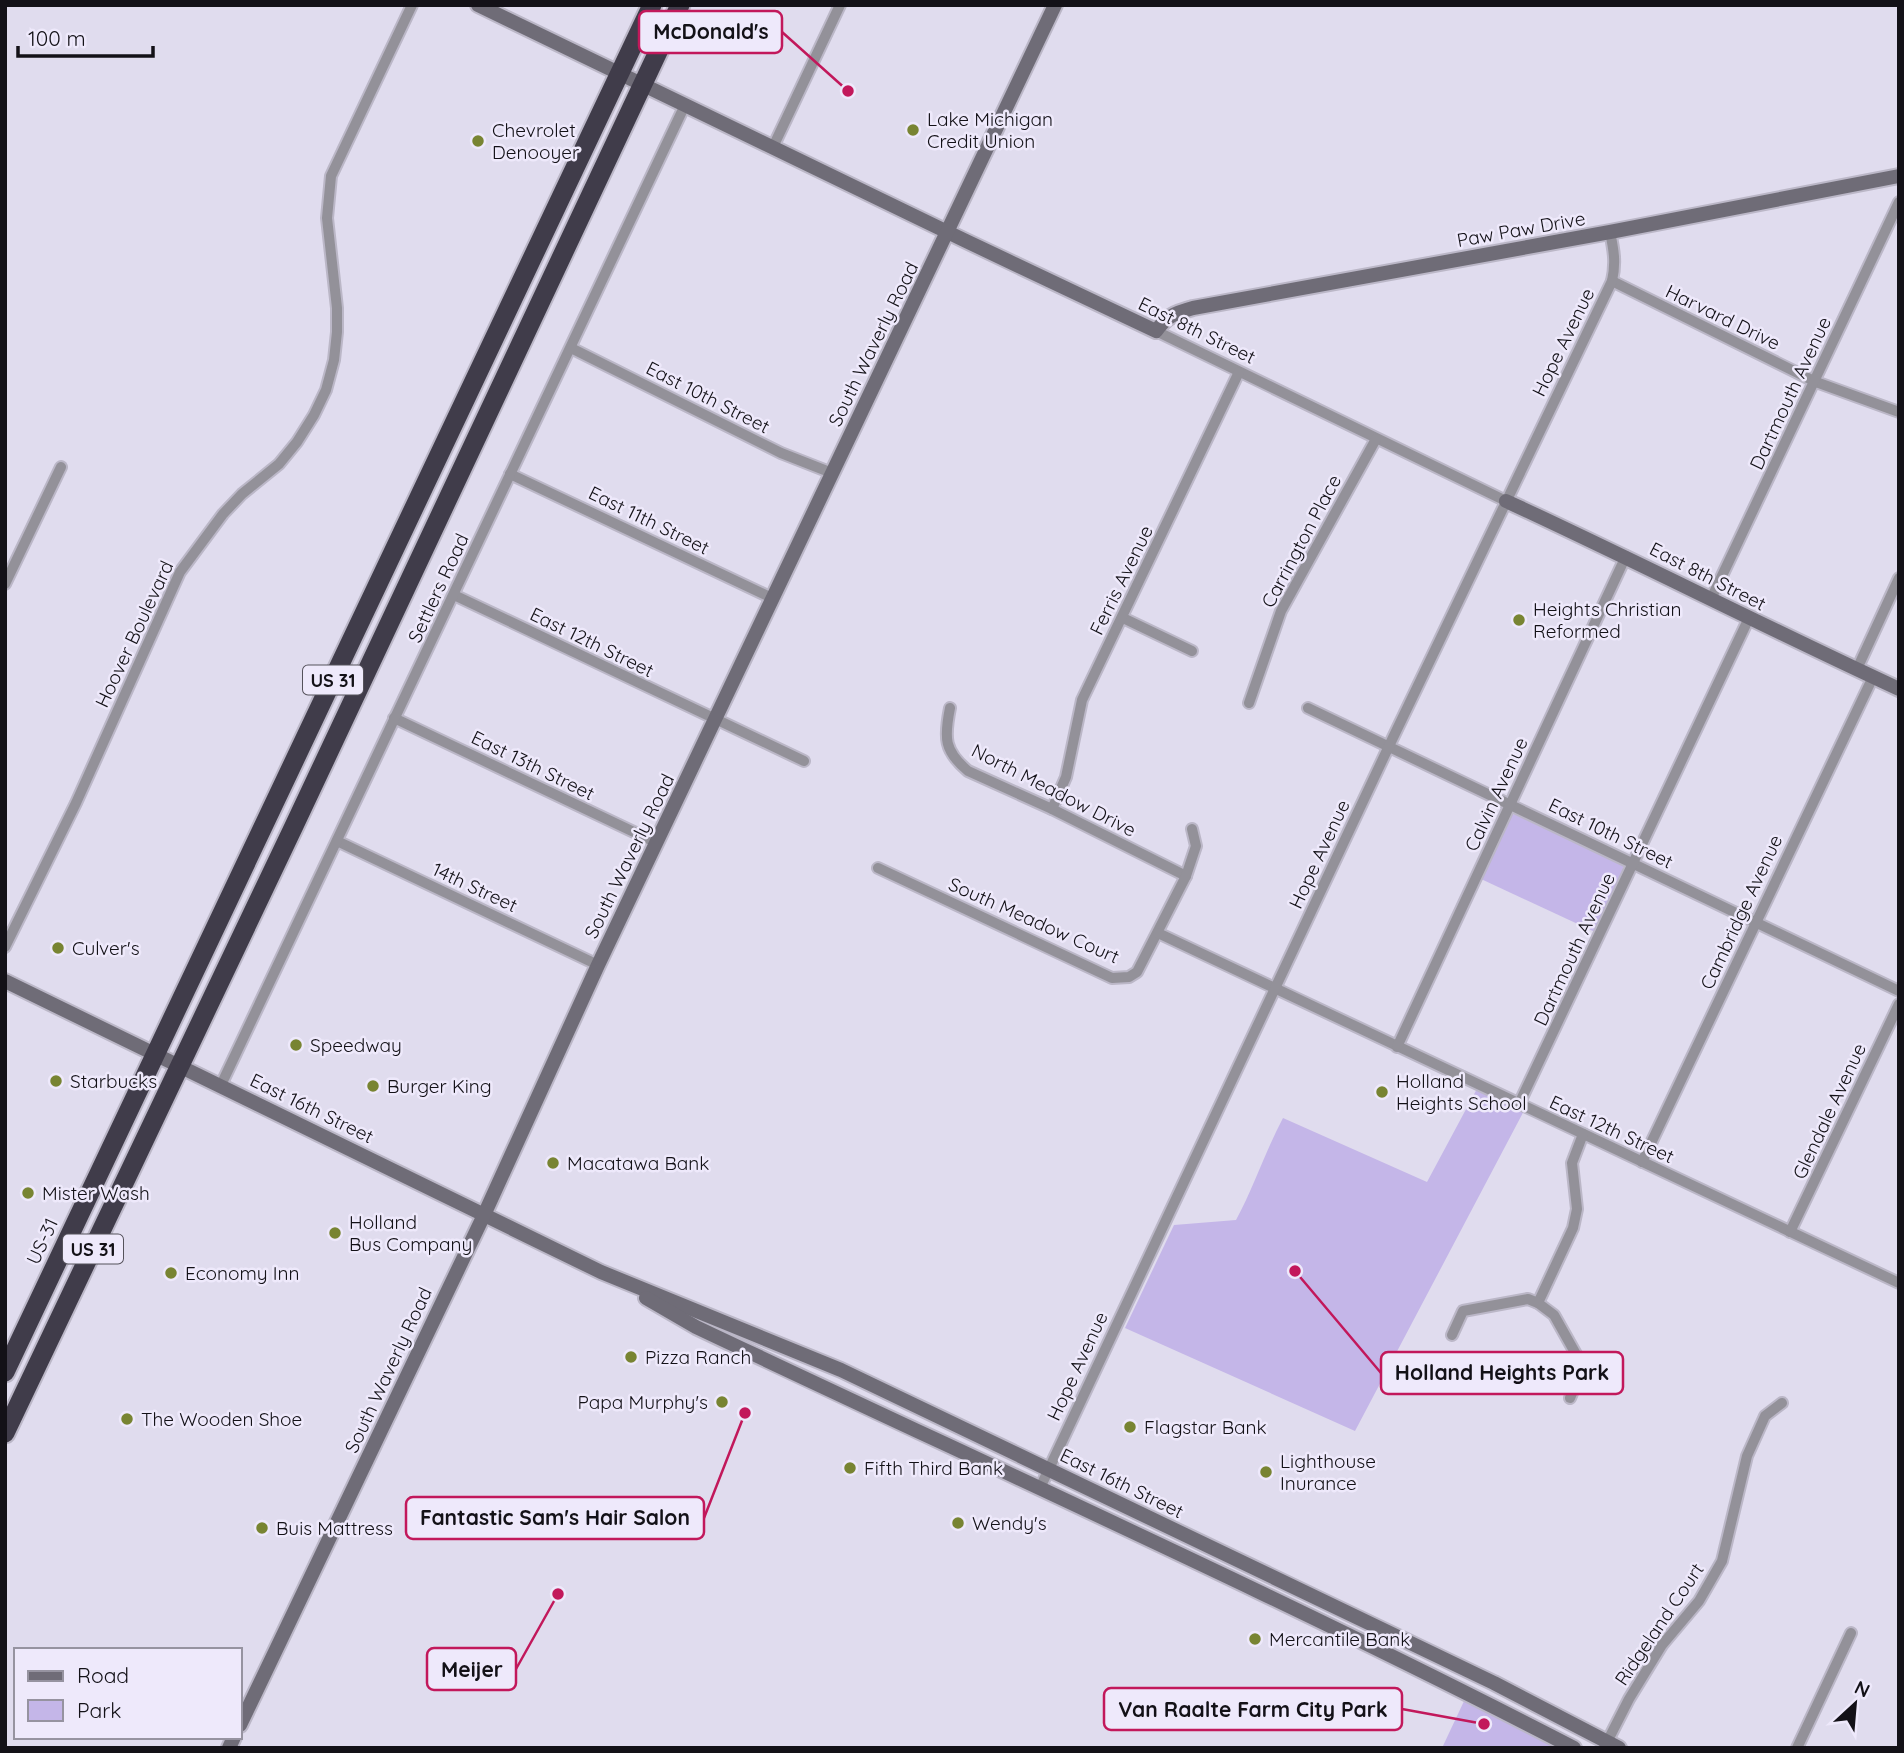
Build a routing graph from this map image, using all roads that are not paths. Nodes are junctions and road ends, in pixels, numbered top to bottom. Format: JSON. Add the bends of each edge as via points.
{"nodes":[{"id":1,"x":412,"y":5,"type":"edge"},
{"id":2,"x":478,"y":5,"type":"edge"},
{"id":3,"x":652,"y":5,"type":"edge"},
{"id":4,"x":680,"y":5,"type":"edge"},
{"id":5,"x":840,"y":5,"type":"edge"},
{"id":6,"x":1055,"y":5,"type":"edge"},
{"id":7,"x":619,"y":74,"type":"junction"},
{"id":8,"x":642,"y":85,"type":"junction"},
{"id":9,"x":685,"y":105,"type":"junction"},
{"id":10,"x":773,"y":147,"type":"junction"},
{"id":11,"x":1899,"y":176,"type":"edge"},
{"id":12,"x":1899,"y":202,"type":"edge"},
{"id":13,"x":1610,"y":232,"type":"junction"},
{"id":14,"x":949,"y":233,"type":"junction"},
{"id":15,"x":1612,"y":281,"type":"junction"},
{"id":16,"x":510,"y":306,"type":"junction"},
{"id":17,"x":527,"y":330,"type":"junction"},
{"id":18,"x":1156,"y":331,"type":"junction"},
{"id":19,"x":571,"y":348,"type":"junction"},
{"id":20,"x":1240,"y":372,"type":"junction"},
{"id":21,"x":1816,"y":382,"type":"junction"},
{"id":22,"x":1899,"y":412,"type":"edge"},
{"id":23,"x":1376,"y":439,"type":"junction"},
{"id":24,"x":61,"y":467,"type":"dead end"},
{"id":25,"x":832,"y":473,"type":"junction"},
{"id":26,"x":510,"y":474,"type":"junction"},
{"id":27,"x":1506,"y":501,"type":"junction"},
{"id":28,"x":1626,"y":556,"type":"junction"},
{"id":29,"x":1899,"y":578,"type":"edge"},
{"id":30,"x":5,"y":584,"type":"edge"},
{"id":31,"x":454,"y":595,"type":"junction"},
{"id":32,"x":772,"y":598,"type":"junction"},
{"id":33,"x":1711,"y":599,"type":"junction"},
{"id":34,"x":1123,"y":618,"type":"junction"},
{"id":35,"x":1749,"y":618,"type":"junction"},
{"id":36,"x":1192,"y":651,"type":"dead end"},
{"id":37,"x":1857,"y":669,"type":"junction"},
{"id":38,"x":1873,"y":677,"type":"junction"},
{"id":39,"x":1899,"y":689,"type":"edge"},
{"id":40,"x":1249,"y":703,"type":"dead end"},
{"id":41,"x":950,"y":708,"type":"dead end"},
{"id":42,"x":1307,"y":708,"type":"dead end"},
{"id":43,"x":394,"y":718,"type":"junction"},
{"id":44,"x":715,"y":720,"type":"junction"},
{"id":45,"x":1389,"y":746,"type":"junction"},
{"id":46,"x":804,"y":761,"type":"dead end"},
{"id":47,"x":1511,"y":804,"type":"junction"},
{"id":48,"x":1052,"y":809,"type":"junction"},
{"id":49,"x":270,"y":814,"type":"junction"},
{"id":50,"x":294,"y":826,"type":"junction"},
{"id":51,"x":1192,"y":829,"type":"dead end"},
{"id":52,"x":337,"y":841,"type":"junction"},
{"id":53,"x":657,"y":843,"type":"junction"},
{"id":54,"x":1633,"y":863,"type":"junction"},
{"id":55,"x":878,"y":868,"type":"dead end"},
{"id":56,"x":1186,"y":876,"type":"junction"},
{"id":57,"x":1756,"y":922,"type":"junction"},
{"id":58,"x":1158,"y":933,"type":"junction"},
{"id":59,"x":5,"y":947,"type":"edge"},
{"id":60,"x":598,"y":965,"type":"junction"},
{"id":61,"x":5,"y":981,"type":"edge"},
{"id":62,"x":1276,"y":989,"type":"junction"},
{"id":63,"x":1899,"y":990,"type":"edge"},
{"id":64,"x":1899,"y":1004,"type":"edge"},
{"id":65,"x":1397,"y":1046,"type":"junction"},
{"id":66,"x":156,"y":1054,"type":"junction"},
{"id":67,"x":179,"y":1065,"type":"junction"},
{"id":68,"x":221,"y":1085,"type":"junction"},
{"id":69,"x":1519,"y":1104,"type":"junction"},
{"id":70,"x":1583,"y":1134,"type":"junction"},
{"id":71,"x":1642,"y":1162,"type":"junction"},
{"id":72,"x":484,"y":1215,"type":"junction"},
{"id":73,"x":1790,"y":1232,"type":"junction"},
{"id":74,"x":601,"y":1272,"type":"junction"},
{"id":75,"x":1899,"y":1283,"type":"edge"},
{"id":76,"x":40,"y":1299,"type":"junction"},
{"id":77,"x":1538,"y":1303,"type":"junction"},
{"id":78,"x":57,"y":1325,"type":"junction"},
{"id":79,"x":1451,"y":1335,"type":"dead end"},
{"id":80,"x":5,"y":1372,"type":"edge"},
{"id":81,"x":1570,"y":1398,"type":"dead end"},
{"id":82,"x":1782,"y":1403,"type":"dead end"},
{"id":83,"x":5,"y":1433,"type":"edge"},
{"id":84,"x":1048,"y":1469,"type":"junction"},
{"id":85,"x":1040,"y":1488,"type":"junction"},
{"id":86,"x":1851,"y":1633,"type":"dead end"},
{"id":87,"x":242,"y":1721,"type":"edge"},
{"id":88,"x":1610,"y":1746,"type":"edge"},
{"id":89,"x":1574,"y":1748,"type":"edge"},
{"id":90,"x":1797,"y":1748,"type":"edge"}],
"edges":[{"from":1,"to":59,"type":"street","name":"Hoover Boulevard","via":[[331,176],[327,218],[337,332],[326,390],[297,442],[223,514],[180,572]]},
{"from":2,"to":7,"type":"main road","name":"East 8th Street"},
{"from":3,"to":7,"type":"highway","number":"US 31"},
{"from":4,"to":8,"type":"highway","number":"US 31"},
{"from":5,"to":10,"type":"street"},
{"from":6,"to":14,"type":"main road","name":"South Waverly Road"},
{"from":7,"to":8,"type":"main road","name":"East 8th Street"},
{"from":7,"to":16,"type":"highway","number":"US 31"},
{"from":8,"to":9,"type":"main road","name":"East 8th Street"},
{"from":8,"to":17,"type":"highway","number":"US 31"},
{"from":9,"to":10,"type":"main road","name":"East 8th Street"},
{"from":9,"to":19,"type":"street","name":"Settlers Road"},
{"from":10,"to":14,"type":"main road","name":"East 8th Street"},
{"from":11,"to":13,"type":"main road","name":"Paw Paw Drive"},
{"from":12,"to":21,"type":"street","name":"Dartmouth Avenue"},
{"from":13,"to":15,"type":"street","name":"Hope Avenue","via":[[1616,265]]},
{"from":13,"to":18,"type":"main road","name":"Paw Paw Drive","via":[[1193,308],[1169,316]]},
{"from":14,"to":18,"type":"main road","name":"East 8th Street"},
{"from":14,"to":25,"type":"main road","name":"South Waverly Road"},
{"from":15,"to":21,"type":"street","name":"Harvard Drive"},
{"from":15,"to":27,"type":"street","name":"Hope Avenue"},
{"from":16,"to":17,"type":"highway","via":[[516,321]]},
{"from":16,"to":49,"type":"highway","number":"US 31"},
{"from":17,"to":50,"type":"highway","number":"US 31"},
{"from":18,"to":20,"type":"street","name":"East 8th Street"},
{"from":19,"to":25,"type":"street","name":"East 10th Street","via":[[781,453]]},
{"from":19,"to":26,"type":"street","name":"Settlers Road"},
{"from":20,"to":23,"type":"street","name":"East 8th Street"},
{"from":20,"to":34,"type":"street","name":"Ferris Avenue"},
{"from":21,"to":22,"type":"street","name":"Harvard Drive"},
{"from":21,"to":33,"type":"street","name":"Dartmouth Avenue"},
{"from":23,"to":27,"type":"street","name":"East 8th Street"},
{"from":23,"to":40,"type":"street","name":"Carrington Place","via":[[1281,611]]},
{"from":24,"to":30,"type":"street"},
{"from":25,"to":32,"type":"main road","name":"South Waverly Road"},
{"from":26,"to":31,"type":"street","name":"Settlers Road"},
{"from":26,"to":32,"type":"street","name":"East 11th Street"},
{"from":27,"to":28,"type":"main road","name":"East 8th Street"},
{"from":27,"to":45,"type":"street","name":"Hope Avenue"},
{"from":28,"to":33,"type":"main road","name":"East 8th Street"},
{"from":28,"to":47,"type":"street","name":"Calvin Avenue"},
{"from":29,"to":37,"type":"street"},
{"from":31,"to":43,"type":"street","name":"Settlers Road"},
{"from":31,"to":44,"type":"street","name":"East 12th Street"},
{"from":32,"to":44,"type":"main road","name":"South Waverly Road"},
{"from":33,"to":35,"type":"main road","name":"East 8th Street"},
{"from":34,"to":36,"type":"street"},
{"from":34,"to":48,"type":"street","name":"Ferris Avenue","via":[[1082,700],[1066,778]]},
{"from":35,"to":37,"type":"main road","name":"East 8th Street"},
{"from":35,"to":54,"type":"street","name":"Dartmouth Avenue"},
{"from":37,"to":38,"type":"main road","name":"East 8th Street"},
{"from":38,"to":39,"type":"main road","name":"East 8th Street"},
{"from":38,"to":57,"type":"street","name":"Cambridge Avenue"},
{"from":41,"to":48,"type":"street","name":"North Meadow Drive","via":[[946,736],[957,762]]},
{"from":42,"to":45,"type":"street","name":"East 10th Street"},
{"from":43,"to":52,"type":"street","name":"Settlers Road"},
{"from":43,"to":53,"type":"street","name":"East 13th Street"},
{"from":44,"to":46,"type":"street","name":"East 12th Street"},
{"from":44,"to":53,"type":"main road","name":"South Waverly Road"},
{"from":45,"to":47,"type":"street","name":"East 10th Street"},
{"from":45,"to":62,"type":"street","name":"Hope Avenue"},
{"from":47,"to":54,"type":"street","name":"East 10th Street"},
{"from":47,"to":65,"type":"street","name":"Calvin Avenue"},
{"from":48,"to":56,"type":"street","name":"North Meadow Drive"},
{"from":49,"to":50,"type":"highway"},
{"from":49,"to":66,"type":"highway","number":"US 31"},
{"from":50,"to":67,"type":"highway","number":"US 31"},
{"from":51,"to":56,"type":"street","name":"South Meadow Court","via":[[1196,846]]},
{"from":52,"to":60,"type":"street","name":"14th Street"},
{"from":52,"to":68,"type":"street","name":"Settlers Road"},
{"from":53,"to":60,"type":"main road","name":"South Waverly Road"},
{"from":54,"to":57,"type":"street","name":"East 10th Street"},
{"from":54,"to":69,"type":"street","name":"Dartmouth Avenue"},
{"from":55,"to":58,"type":"street","name":"South Meadow Court","via":[[1112,978],[1138,972]]},
{"from":56,"to":58,"type":"street","name":"South Meadow Court"},
{"from":57,"to":63,"type":"street","name":"East 10th Street"},
{"from":57,"to":71,"type":"street","name":"Cambridge Avenue"},
{"from":58,"to":62,"type":"street","name":"East 12th Street"},
{"from":60,"to":72,"type":"main road","name":"South Waverly Road"},
{"from":61,"to":66,"type":"main road","name":"East 16th Street"},
{"from":62,"to":65,"type":"street","name":"East 12th Street"},
{"from":62,"to":84,"type":"street","name":"Hope Avenue"},
{"from":64,"to":73,"type":"street","name":"Glendale Avenue"},
{"from":65,"to":69,"type":"street","name":"East 12th Street"},
{"from":66,"to":67,"type":"main road","name":"East 16th Street"},
{"from":66,"to":76,"type":"highway","name":"US-31","number":"US 31"},
{"from":67,"to":68,"type":"main road","name":"East 16th Street"},
{"from":67,"to":78,"type":"highway","name":"US 31","number":"US 31"},
{"from":68,"to":72,"type":"main road","name":"East 16th Street"},
{"from":69,"to":70,"type":"street","name":"East 12th Street"},
{"from":70,"to":71,"type":"street","name":"East 12th Street"},
{"from":70,"to":77,"type":"street","via":[[1572,1163],[1577,1209],[1573,1228]]},
{"from":71,"to":73,"type":"street","name":"East 12th Street"},
{"from":72,"to":74,"type":"main road","name":"East 16th Street"},
{"from":72,"to":87,"type":"main road","name":"South Waverly Road"},
{"from":73,"to":75,"type":"street","name":"East 12th Street"},
{"from":74,"to":84,"type":"main road","name":"East 16th Street","via":[[841,1370]]},
{"from":74,"to":85,"type":"main road","name":"East 16th Street","via":[[696,1327]]},
{"from":76,"to":78,"type":"highway","via":[[46,1319]]},
{"from":76,"to":80,"type":"highway","name":"US-31","number":"US 31"},
{"from":77,"to":79,"type":"street","via":[[1528,1298],[1463,1311]]},
{"from":77,"to":81,"type":"street","via":[[1554,1315],[1577,1356],[1581,1372]]},
{"from":78,"to":83,"type":"highway","name":"US 31","number":"US 31"},
{"from":82,"to":88,"type":"street","name":"Ridgeland Court","via":[[1765,1416],[1747,1456],[1722,1561],[1629,1699]]},
{"from":84,"to":85,"type":"street","name":"Hope Avenue"},
{"from":84,"to":88,"type":"main road","name":"East 16th Street","via":[[1494,1683]]},
{"from":85,"to":89,"type":"main road","name":"East 16th Street"},
{"from":86,"to":90,"type":"street"}]}
